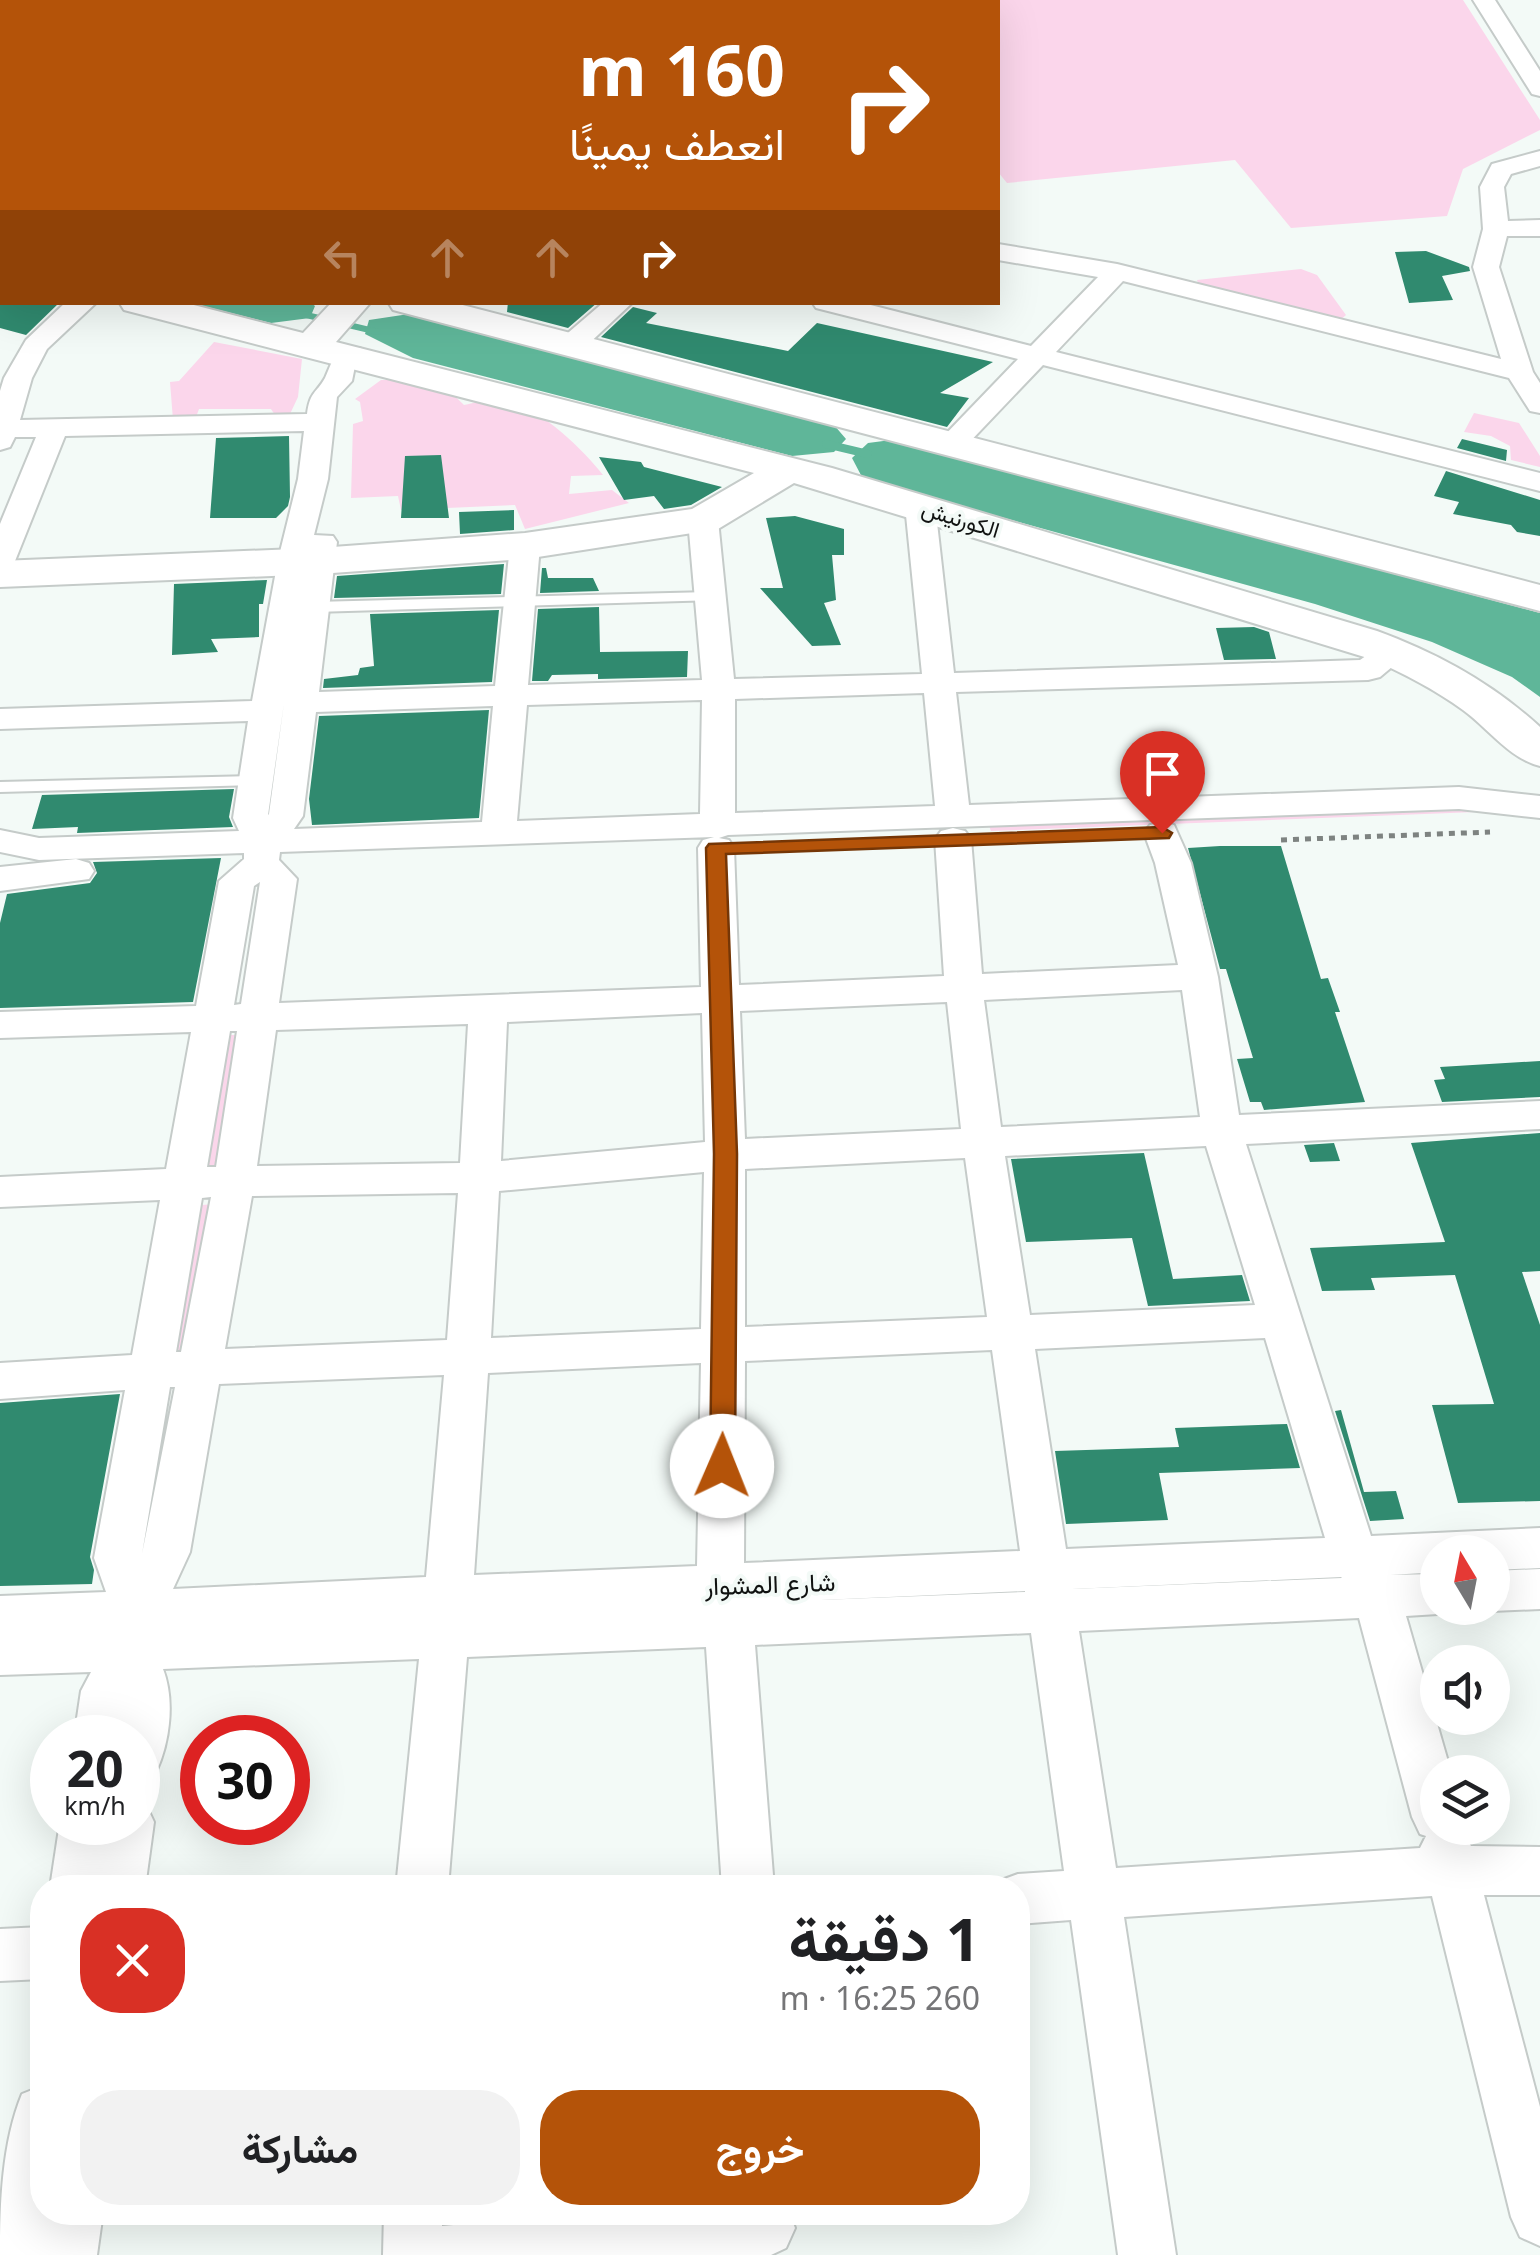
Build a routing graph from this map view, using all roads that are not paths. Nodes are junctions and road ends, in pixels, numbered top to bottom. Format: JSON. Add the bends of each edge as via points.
{"nodes":[{"id":1,"x":1484,"y":0,"type":"edge"},
{"id":2,"x":1529,"y":53,"type":"edge"},
{"id":3,"x":1540,"y":89,"type":"edge"},
{"id":4,"x":1540,"y":158,"type":"edge"},
{"id":5,"x":1540,"y":228,"type":"edge"},
{"id":6,"x":1496,"y":229,"type":"junction"},
{"id":7,"x":1000,"y":252,"type":"edge"},
{"id":8,"x":1117,"y":272,"type":"junction"},
{"id":9,"x":80,"y":305,"type":"edge"},
{"id":10,"x":149,"y":305,"type":"edge"},
{"id":11,"x":352,"y":305,"type":"edge"},
{"id":12,"x":418,"y":305,"type":"edge"},
{"id":13,"x":617,"y":305,"type":"edge"},
{"id":14,"x":837,"y":305,"type":"edge"},
{"id":15,"x":572,"y":344,"type":"junction"},
{"id":16,"x":1038,"y":354,"type":"junction"},
{"id":17,"x":330,"y":355,"type":"junction"},
{"id":18,"x":12,"y":365,"type":"edge"},
{"id":19,"x":1520,"y":372,"type":"junction"},
{"id":20,"x":1540,"y":405,"type":"edge"},
{"id":21,"x":320,"y":422,"type":"junction"},
{"id":22,"x":867,"y":428,"type":"junction"},
{"id":23,"x":54,"y":429,"type":"junction"},
{"id":24,"x":1,"y":433,"type":"edge"},
{"id":25,"x":951,"y":444,"type":"junction"},
{"id":26,"x":812,"y":471,"type":"junction"},
{"id":27,"x":1540,"y":482,"type":"edge"},
{"id":28,"x":920,"y":506,"type":"junction"},
{"id":29,"x":703,"y":520,"type":"junction"},
{"id":30,"x":525,"y":546,"type":"junction"},
{"id":31,"x":306,"y":560,"type":"junction"},
{"id":32,"x":0,"y":561,"type":"edge"},
{"id":33,"x":0,"y":574,"type":"edge"},
{"id":34,"x":710,"y":598,"type":"junction"},
{"id":35,"x":1540,"y":598,"type":"edge"},
{"id":36,"x":520,"y":602,"type":"junction"},
{"id":37,"x":314,"y":607,"type":"junction"},
{"id":38,"x":1395,"y":652,"type":"junction"},
{"id":39,"x":937,"y":686,"type":"junction"},
{"id":40,"x":718,"y":691,"type":"junction"},
{"id":41,"x":511,"y":697,"type":"junction"},
{"id":42,"x":302,"y":702,"type":"junction"},
{"id":43,"x":265,"y":711,"type":"junction"},
{"id":44,"x":0,"y":720,"type":"edge"},
{"id":45,"x":1540,"y":752,"type":"edge"},
{"id":46,"x":254,"y":781,"type":"junction"},
{"id":47,"x":0,"y":787,"type":"edge"},
{"id":48,"x":1515,"y":816,"type":"edge"},
{"id":49,"x":953,"y":827,"type":"junction"},
{"id":50,"x":1162,"y":833,"type":"junction"},
{"id":51,"x":498,"y":835,"type":"junction"},
{"id":52,"x":717,"y":838,"type":"junction"},
{"id":53,"x":0,"y":840,"type":"edge"},
{"id":54,"x":262,"y":853,"type":"junction"},
{"id":55,"x":0,"y":878,"type":"edge"},
{"id":56,"x":1199,"y":977,"type":"junction"},
{"id":57,"x":964,"y":987,"type":"junction"},
{"id":58,"x":721,"y":998,"type":"junction"},
{"id":59,"x":488,"y":1010,"type":"junction"},
{"id":60,"x":217,"y":1016,"type":"junction"},
{"id":61,"x":261,"y":1016,"type":"junction"},
{"id":62,"x":0,"y":1025,"type":"edge"},
{"id":63,"x":1540,"y":1115,"type":"edge"},
{"id":64,"x":1222,"y":1132,"type":"junction"},
{"id":65,"x":982,"y":1144,"type":"junction"},
{"id":66,"x":725,"y":1154,"type":"junction"},
{"id":67,"x":481,"y":1178,"type":"junction"},
{"id":68,"x":234,"y":1181,"type":"junction"},
{"id":69,"x":187,"y":1183,"type":"junction"},
{"id":70,"x":0,"y":1192,"type":"edge"},
{"id":71,"x":1280,"y":1321,"type":"junction"},
{"id":72,"x":1013,"y":1334,"type":"junction"},
{"id":73,"x":725,"y":1346,"type":"junction"},
{"id":74,"x":466,"y":1358,"type":"junction"},
{"id":75,"x":198,"y":1368,"type":"junction"},
{"id":76,"x":152,"y":1372,"type":"junction"},
{"id":77,"x":0,"y":1381,"type":"edge"},
{"id":78,"x":1540,"y":1548,"type":"edge"},
{"id":79,"x":1366,"y":1576,"type":"junction"},
{"id":80,"x":1540,"y":1589,"type":"edge"},
{"id":81,"x":1050,"y":1590,"type":"junction"},
{"id":82,"x":1420,"y":1590,"type":"edge"},
{"id":83,"x":1510,"y":1590,"type":"edge"},
{"id":84,"x":724,"y":1606,"type":"junction"},
{"id":85,"x":448,"y":1615,"type":"junction"},
{"id":86,"x":0,"y":1617,"type":"edge"},
{"id":87,"x":134,"y":1631,"type":"junction"},
{"id":88,"x":0,"y":1654,"type":"edge"},
{"id":89,"x":102,"y":1715,"type":"edge"},
{"id":90,"x":143,"y":1715,"type":"edge"},
{"id":91,"x":1420,"y":1757,"type":"edge"},
{"id":92,"x":83,"y":1845,"type":"edge"},
{"id":93,"x":125,"y":1845,"type":"edge"},
{"id":94,"x":1446,"y":1849,"type":"edge"},
{"id":95,"x":1540,"y":1870,"type":"edge"},
{"id":96,"x":78,"y":1875,"type":"edge"},
{"id":97,"x":122,"y":1875,"type":"edge"},
{"id":98,"x":423,"y":1875,"type":"edge"},
{"id":99,"x":747,"y":1875,"type":"edge"},
{"id":100,"x":1091,"y":1896,"type":"junction"},
{"id":101,"x":1030,"y":1899,"type":"edge"},
{"id":102,"x":30,"y":1954,"type":"edge"},
{"id":103,"x":0,"y":1955,"type":"edge"},
{"id":104,"x":30,"y":2199,"type":"edge"},
{"id":105,"x":1540,"y":2218,"type":"edge"},
{"id":106,"x":72,"y":2225,"type":"edge"},
{"id":107,"x":413,"y":2225,"type":"edge"},
{"id":108,"x":766,"y":2232,"type":"edge"},
{"id":109,"x":22,"y":2255,"type":"edge"},
{"id":110,"x":68,"y":2255,"type":"edge"},
{"id":111,"x":412,"y":2255,"type":"edge"},
{"id":112,"x":438,"y":2255,"type":"edge"},
{"id":113,"x":1147,"y":2255,"type":"edge"}],
"edges":[{"from":1,"to":2,"type":"street"},
{"from":2,"to":3,"type":"street"},
{"from":4,"to":6,"type":"street","via":[[1501,169],[1492,188]]},
{"from":5,"to":6,"type":"street"},
{"from":6,"to":19,"type":"street","via":[[1486,267]]},
{"from":7,"to":8,"type":"street"},
{"from":8,"to":16,"type":"street"},
{"from":8,"to":19,"type":"street"},
{"from":9,"to":18,"type":"street"},
{"from":10,"to":17,"type":"main road","name":"الكورنيش"},
{"from":11,"to":17,"type":"main road"},
{"from":12,"to":15,"type":"main road"},
{"from":13,"to":15,"type":"street"},
{"from":14,"to":16,"type":"street"},
{"from":15,"to":22,"type":"main road"},
{"from":16,"to":25,"type":"street"},
{"from":16,"to":27,"type":"street"},
{"from":17,"to":21,"type":"street"},
{"from":17,"to":26,"type":"main road","name":"الكورنيش"},
{"from":17,"to":31,"type":"street","via":[[348,395]]},
{"from":18,"to":24,"type":"street"},
{"from":19,"to":20,"type":"street"},
{"from":21,"to":23,"type":"street"},
{"from":21,"to":31,"type":"street"},
{"from":22,"to":25,"type":"main road"},
{"from":22,"to":26,"type":"main road"},
{"from":23,"to":24,"type":"street"},
{"from":23,"to":32,"type":"street"},
{"from":25,"to":35,"type":"main road"},
{"from":26,"to":28,"type":"main road","name":"الكورنيش"},
{"from":26,"to":29,"type":"main road"},
{"from":28,"to":38,"type":"main road","name":"الكورنيش"},
{"from":28,"to":39,"type":"street"},
{"from":29,"to":30,"type":"main road"},
{"from":29,"to":34,"type":"street"},
{"from":30,"to":31,"type":"main road"},
{"from":30,"to":36,"type":"street"},
{"from":31,"to":33,"type":"main road"},
{"from":31,"to":37,"type":"street"},
{"from":31,"to":43,"type":"street"},
{"from":34,"to":36,"type":"lane"},
{"from":34,"to":40,"type":"street"},
{"from":36,"to":37,"type":"lane"},
{"from":36,"to":41,"type":"street"},
{"from":37,"to":42,"type":"street"},
{"from":38,"to":39,"type":"street","via":[[1368,670]]},
{"from":38,"to":45,"type":"main road","name":"الكورنيش","via":[[1468,690]]},
{"from":39,"to":40,"type":"street"},
{"from":39,"to":49,"type":"street"},
{"from":40,"to":41,"type":"street"},
{"from":40,"to":52,"type":"street"},
{"from":41,"to":42,"type":"street"},
{"from":41,"to":51,"type":"street"},
{"from":42,"to":54,"type":"street","via":[[286,816]]},
{"from":43,"to":44,"type":"street"},
{"from":43,"to":46,"type":"street"},
{"from":46,"to":47,"type":"lane"},
{"from":46,"to":54,"type":"street","via":[[250,818]]},
{"from":48,"to":49,"type":"street","via":[[1483,800],[1459,798]]},
{"from":48,"to":50,"type":"street"},
{"from":49,"to":50,"type":"street"},
{"from":49,"to":52,"type":"street"},
{"from":49,"to":57,"type":"street"},
{"from":50,"to":56,"type":"street"},
{"from":51,"to":52,"type":"street"},
{"from":51,"to":54,"type":"street"},
{"from":52,"to":54,"type":"street"},
{"from":52,"to":58,"type":"street"},
{"from":53,"to":54,"type":"street","via":[[39,849]]},
{"from":54,"to":55,"type":"street"},
{"from":54,"to":60,"type":"street","via":[[238,880]]},
{"from":54,"to":61,"type":"street","via":[[279,879]]},
{"from":56,"to":57,"type":"street"},
{"from":56,"to":64,"type":"street"},
{"from":57,"to":58,"type":"street"},
{"from":57,"to":65,"type":"street"},
{"from":58,"to":59,"type":"street"},
{"from":58,"to":66,"type":"street"},
{"from":59,"to":61,"type":"street"},
{"from":59,"to":67,"type":"street"},
{"from":60,"to":61,"type":"street"},
{"from":60,"to":62,"type":"street"},
{"from":60,"to":69,"type":"street"},
{"from":61,"to":68,"type":"street"},
{"from":63,"to":64,"type":"street"},
{"from":64,"to":65,"type":"street"},
{"from":64,"to":71,"type":"street"},
{"from":65,"to":66,"type":"street"},
{"from":65,"to":72,"type":"street"},
{"from":66,"to":67,"type":"street"},
{"from":66,"to":73,"type":"street"},
{"from":67,"to":68,"type":"street"},
{"from":67,"to":74,"type":"street"},
{"from":68,"to":69,"type":"street"},
{"from":68,"to":75,"type":"street"},
{"from":69,"to":70,"type":"street"},
{"from":69,"to":76,"type":"street"},
{"from":71,"to":72,"type":"street"},
{"from":71,"to":79,"type":"street"},
{"from":72,"to":73,"type":"street"},
{"from":72,"to":81,"type":"street"},
{"from":73,"to":74,"type":"street"},
{"from":73,"to":84,"type":"street"},
{"from":74,"to":75,"type":"street"},
{"from":74,"to":85,"type":"street"},
{"from":75,"to":76,"type":"street"},
{"from":75,"to":87,"type":"street","via":[[167,1552]]},
{"from":76,"to":77,"type":"street"},
{"from":76,"to":87,"type":"street","via":[[118,1558]]},
{"from":78,"to":79,"type":"street","name":"شارع المشوار"},
{"from":79,"to":81,"type":"street","name":"شارع المشوار"},
{"from":79,"to":82,"type":"street","name":"شارع المشوار"},
{"from":79,"to":91,"type":"street"},
{"from":80,"to":83,"type":"street"},
{"from":81,"to":84,"type":"street","name":"شارع المشوار"},
{"from":81,"to":100,"type":"street"},
{"from":84,"to":85,"type":"street","name":"شارع المشوار"},
{"from":84,"to":99,"type":"street"},
{"from":85,"to":87,"type":"street","name":"شارع المشوار"},
{"from":85,"to":98,"type":"street"},
{"from":86,"to":87,"type":"street","name":"شارع المشوار"},
{"from":87,"to":88,"type":"street","name":"شارع المشوار"},
{"from":87,"to":89,"type":"street","via":[[106,1691]]},
{"from":87,"to":90,"type":"street","via":[[146,1690]]},
{"from":92,"to":96,"type":"street"},
{"from":93,"to":97,"type":"street"},
{"from":94,"to":95,"type":"street"},
{"from":94,"to":100,"type":"street"},
{"from":94,"to":105,"type":"street"},
{"from":100,"to":101,"type":"street"},
{"from":100,"to":113,"type":"street"},
{"from":102,"to":103,"type":"street"},
{"from":104,"to":109,"type":"street"},
{"from":106,"to":110,"type":"street"},
{"from":107,"to":111,"type":"street"},
{"from":108,"to":112,"type":"street"}]}
